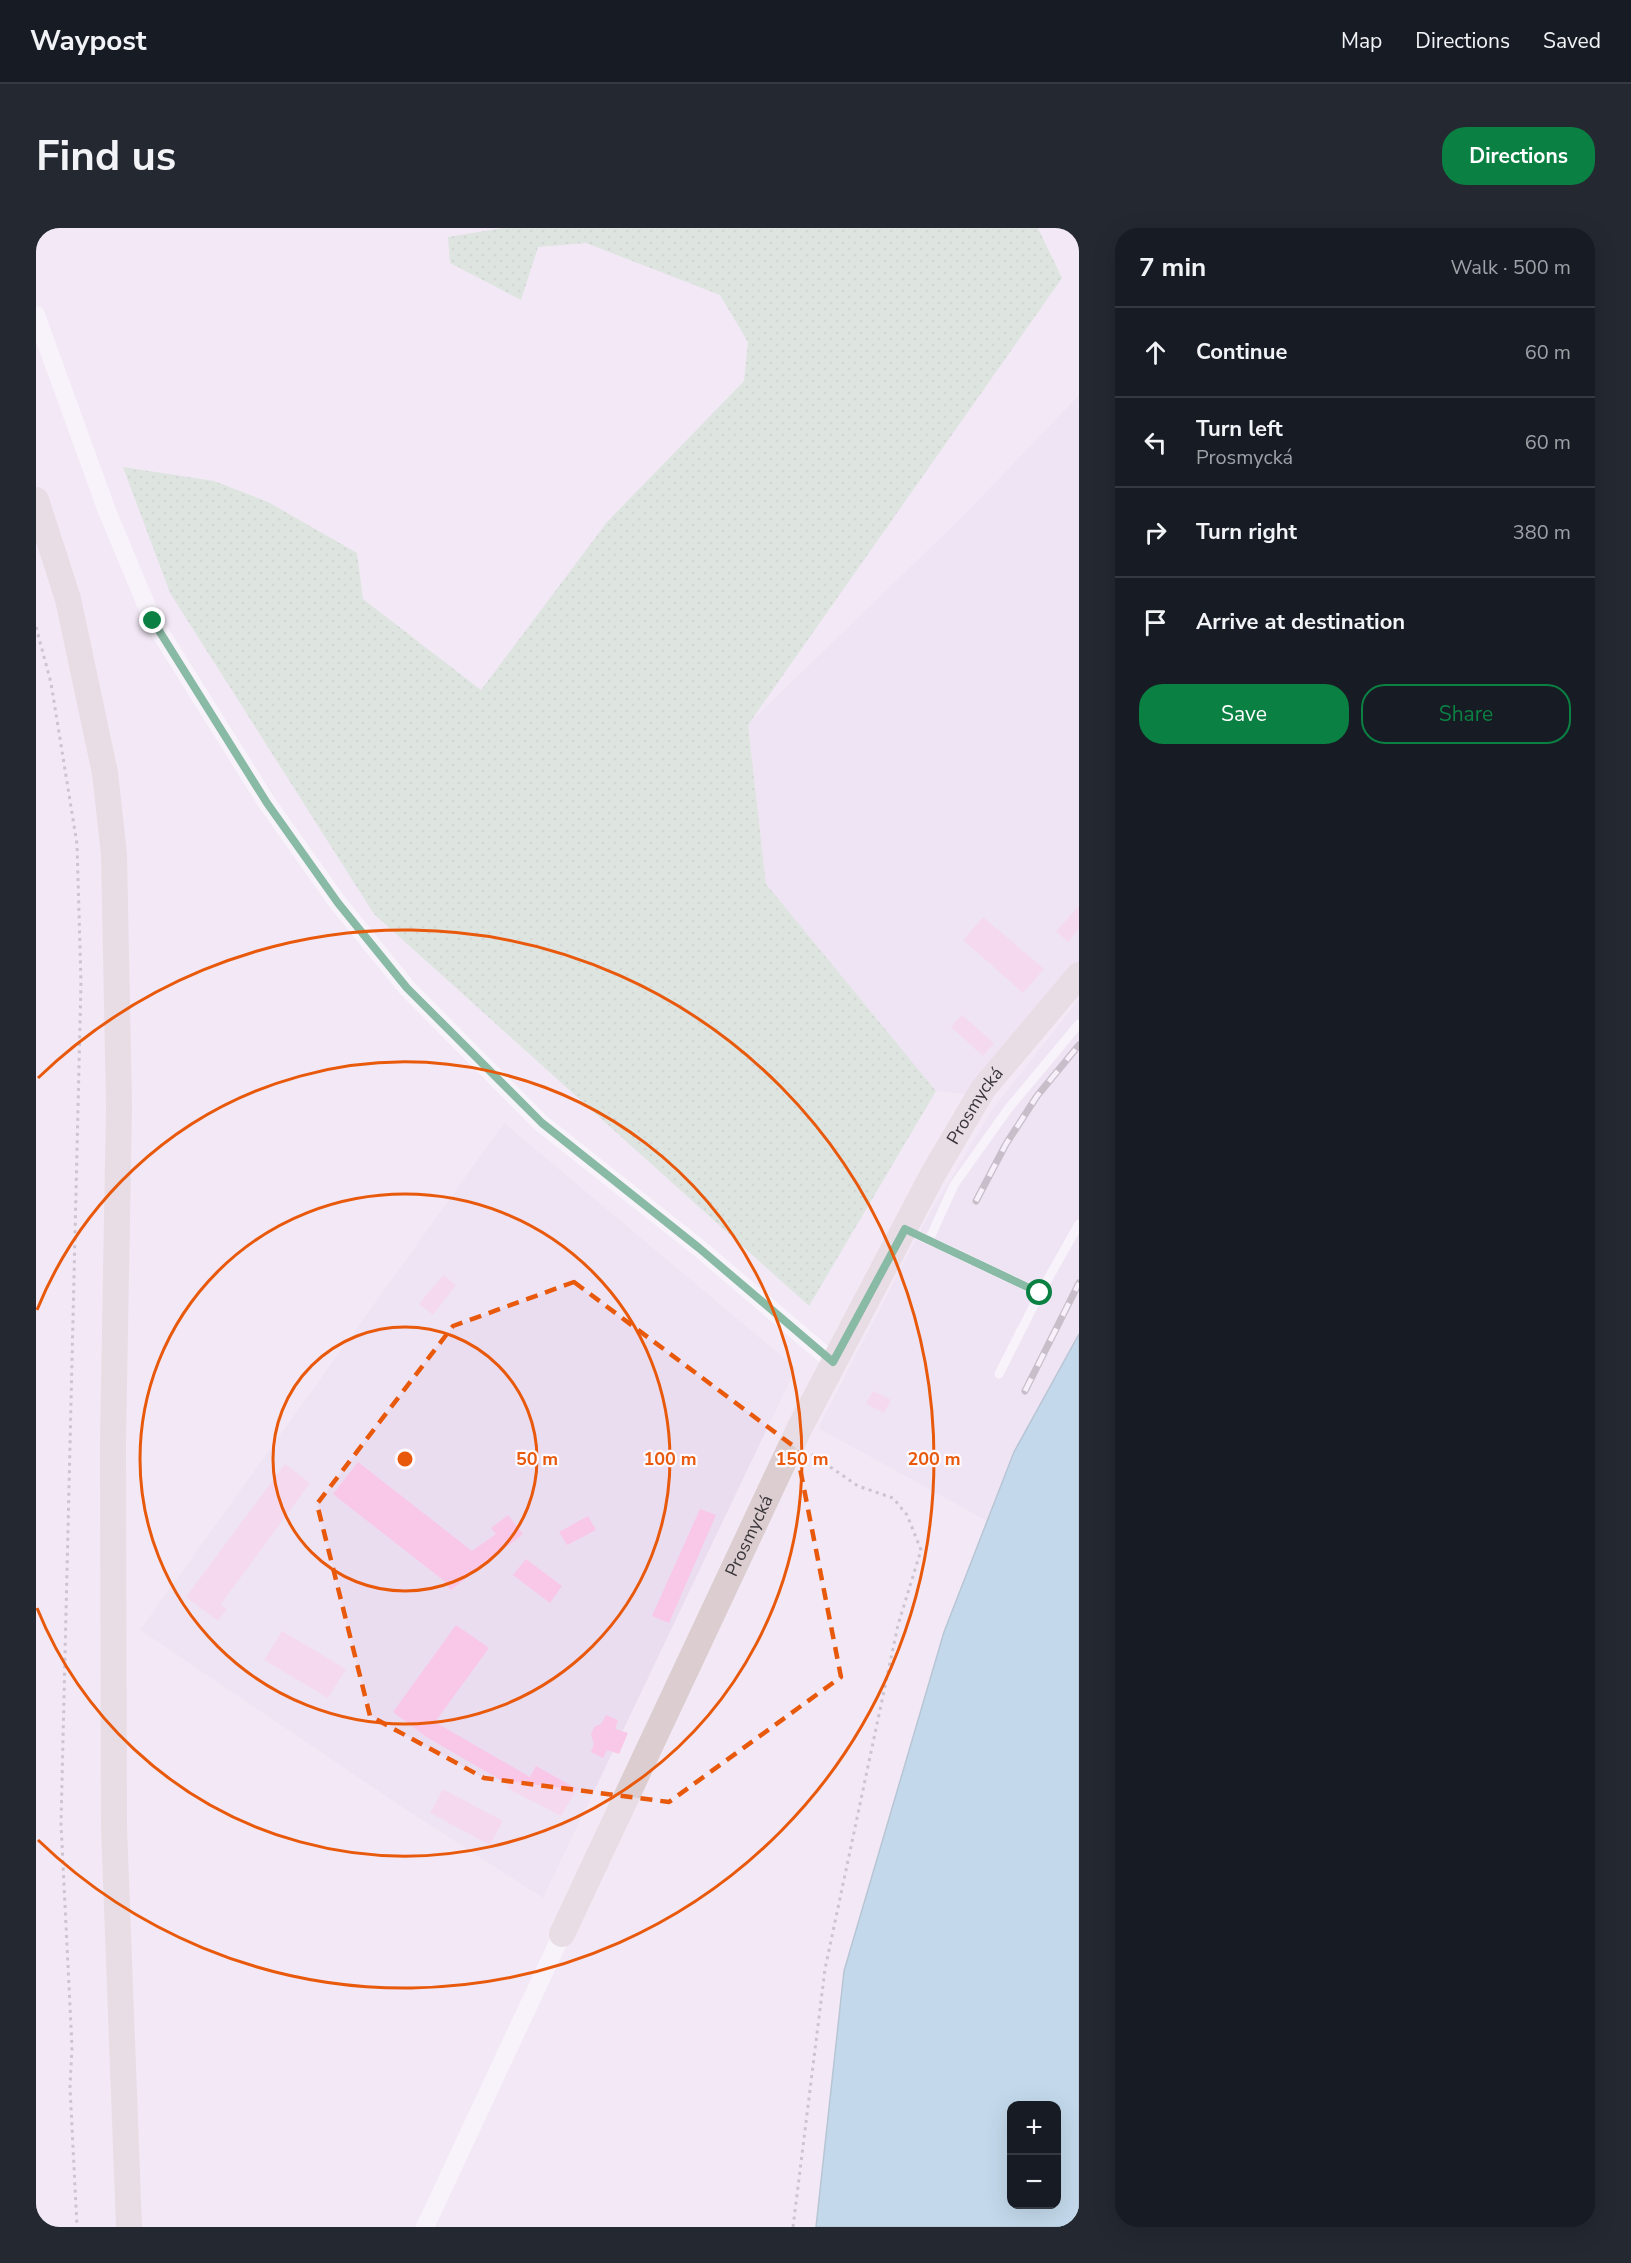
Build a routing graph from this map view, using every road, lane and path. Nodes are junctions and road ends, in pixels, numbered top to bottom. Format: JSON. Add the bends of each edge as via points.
{"nodes":[{"id":1,"x":36,"y":315,"type":"edge"},
{"id":2,"x":36,"y":500,"type":"edge"},
{"id":3,"x":36,"y":627,"type":"edge"},
{"id":4,"x":1079,"y":975,"type":"edge"},
{"id":5,"x":1079,"y":1024,"type":"edge"},
{"id":6,"x":1079,"y":1224,"type":"edge"},
{"id":7,"x":905,"y":1229,"type":"junction"},
{"id":8,"x":929,"y":1240,"type":"junction"},
{"id":9,"x":1040,"y":1293,"type":"junction"},
{"id":10,"x":833,"y":1362,"type":"junction"},
{"id":11,"x":999,"y":1374,"type":"dead end"},
{"id":12,"x":800,"y":1427,"type":"junction"},
{"id":13,"x":562,"y":1934,"type":"joint"},
{"id":14,"x":77,"y":2227,"type":"edge"},
{"id":15,"x":129,"y":2227,"type":"edge"},
{"id":16,"x":425,"y":2227,"type":"edge"},
{"id":17,"x":793,"y":2227,"type":"edge"}],
"edges":[{"from":1,"to":10,"type":"street","via":[[107,511],[153,621],[267,803],[338,903],[407,988],[542,1123],[699,1248]]},
{"from":2,"to":15,"type":"main road","via":[[68,599],[105,773],[114,854],[119,1094],[113,1443],[114,1827]]},
{"from":3,"to":14,"type":"path","via":[[51,683],[77,844],[81,982],[61,1824]]},
{"from":4,"to":7,"type":"main road","name":"Prosmycká","via":[[983,1089]]},
{"from":5,"to":8,"type":"lane","via":[[1008,1109],[954,1185]]},
{"from":6,"to":9,"type":"lane"},
{"from":7,"to":8,"type":"lane"},
{"from":7,"to":10,"type":"main road","name":"Prosmycká"},
{"from":8,"to":9,"type":"lane"},
{"from":9,"to":11,"type":"lane"},
{"from":10,"to":12,"type":"main road","name":"Prosmycká"},
{"from":12,"to":13,"type":"main road","name":"Prosmycká"},
{"from":12,"to":17,"type":"path","via":[[809,1453],[858,1486],[893,1498],[907,1515],[921,1550],[898,1624],[825,1969]]},
{"from":13,"to":16,"type":"street"}]}
